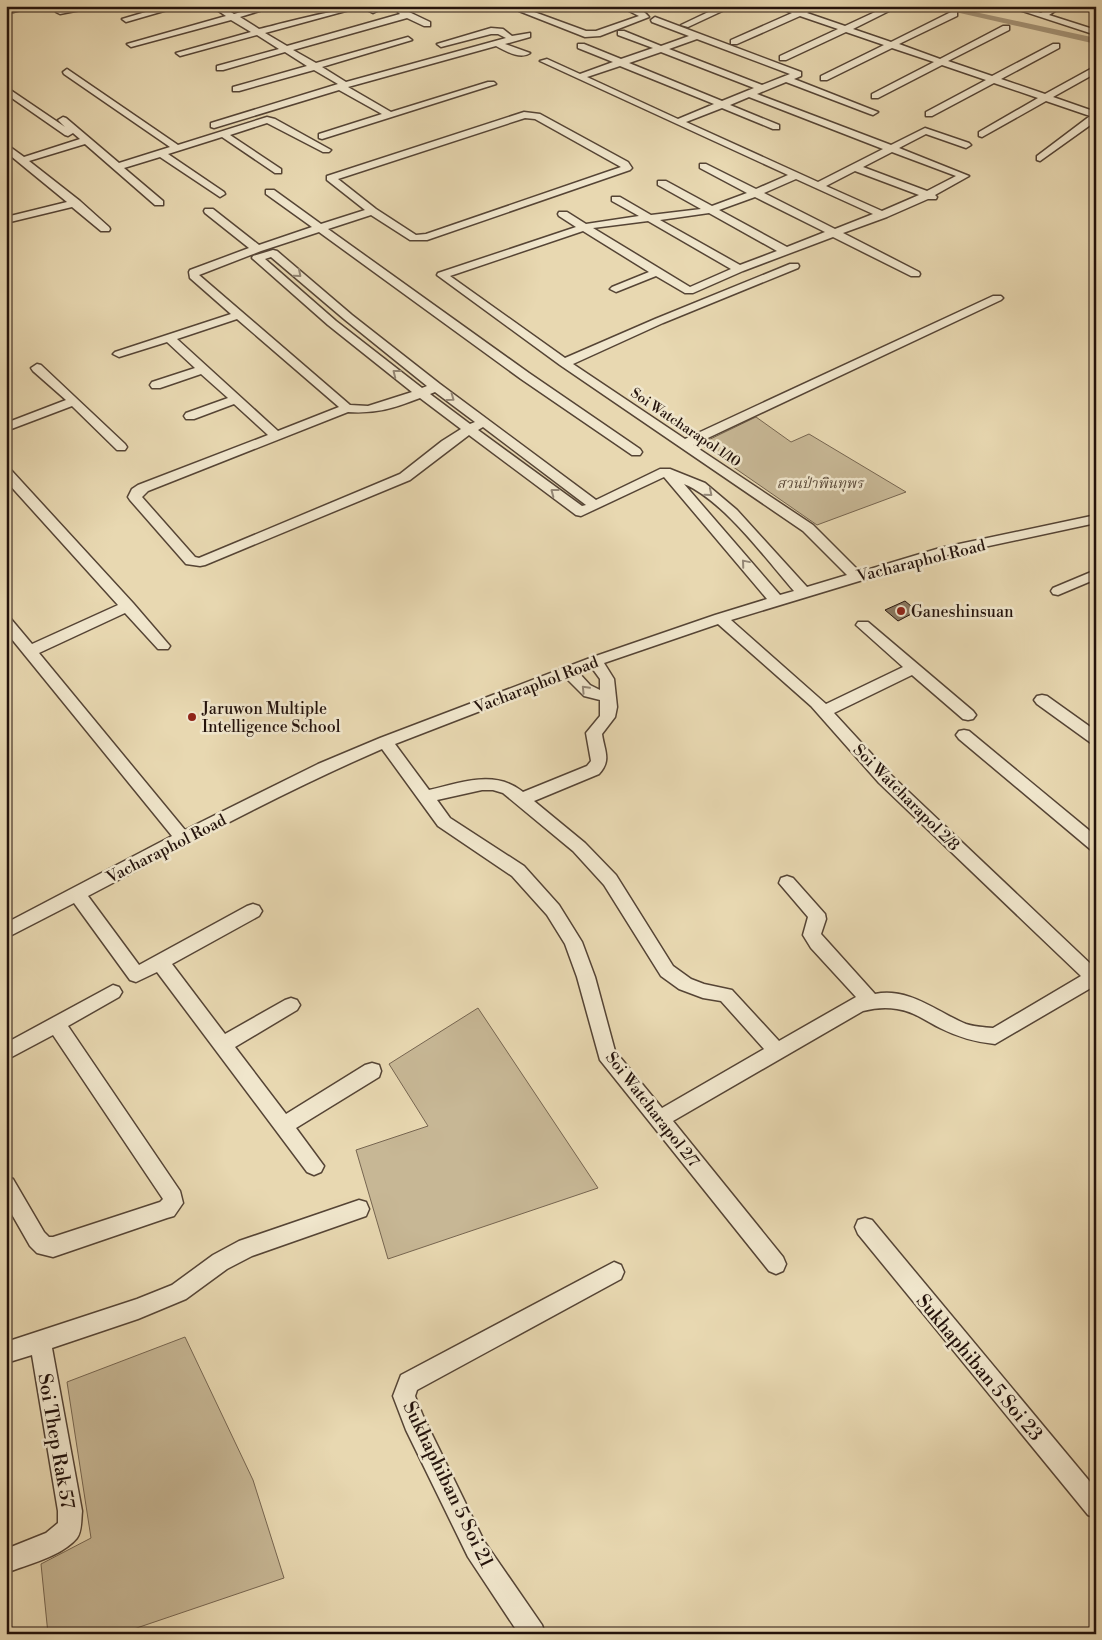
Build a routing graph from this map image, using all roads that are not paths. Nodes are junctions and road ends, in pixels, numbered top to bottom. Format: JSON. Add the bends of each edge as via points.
{"nodes":[{"id":1,"x":31,"y":6,"type":"edge"},
{"id":2,"x":97,"y":6,"type":"edge"},
{"id":3,"x":177,"y":6,"type":"edge"},
{"id":4,"x":215,"y":6,"type":"edge"},
{"id":5,"x":272,"y":6,"type":"edge"},
{"id":6,"x":418,"y":6,"type":"edge"},
{"id":7,"x":623,"y":6,"type":"edge"},
{"id":8,"x":730,"y":6,"type":"edge"},
{"id":9,"x":779,"y":6,"type":"edge"},
{"id":10,"x":815,"y":6,"type":"edge"},
{"id":11,"x":895,"y":6,"type":"edge"},
{"id":12,"x":1011,"y":6,"type":"edge"},
{"id":13,"x":1059,"y":6,"type":"edge"},
{"id":14,"x":1083,"y":6,"type":"edge"},
{"id":15,"x":1096,"y":10,"type":"edge"},
{"id":16,"x":373,"y":11,"type":"dead end"},
{"id":17,"x":523,"y":11,"type":"dead end"},
{"id":18,"x":6,"y":12,"type":"edge"},
{"id":19,"x":60,"y":12,"type":"dead end"},
{"id":20,"x":799,"y":13,"type":"junction"},
{"id":21,"x":954,"y":14,"type":"dead end"},
{"id":22,"x":408,"y":15,"type":"junction"},
{"id":23,"x":1041,"y":16,"type":"junction"},
{"id":24,"x":232,"y":17,"type":"junction"},
{"id":25,"x":126,"y":19,"type":"dead end"},
{"id":26,"x":655,"y":20,"type":"dead end"},
{"id":27,"x":428,"y":24,"type":"dead end"},
{"id":28,"x":685,"y":25,"type":"dead end"},
{"id":29,"x":1006,"y":28,"type":"dead end"},
{"id":30,"x":845,"y":29,"type":"junction"},
{"id":31,"x":257,"y":32,"type":"junction"},
{"id":32,"x":621,"y":33,"type":"dead end"},
{"id":33,"x":1096,"y":33,"type":"edge"},
{"id":34,"x":527,"y":35,"type":"dead end"},
{"id":35,"x":508,"y":36,"type":"dead end"},
{"id":36,"x":697,"y":36,"type":"junction"},
{"id":37,"x":408,"y":40,"type":"dead end"},
{"id":38,"x":734,"y":42,"type":"dead end"},
{"id":39,"x":131,"y":44,"type":"dead end"},
{"id":40,"x":498,"y":44,"type":"junction"},
{"id":41,"x":581,"y":46,"type":"dead end"},
{"id":42,"x":891,"y":46,"type":"junction"},
{"id":43,"x":1056,"y":46,"type":"dead end"},
{"id":44,"x":660,"y":49,"type":"junction"},
{"id":45,"x":286,"y":50,"type":"junction"},
{"id":46,"x":180,"y":53,"type":"dead end"},
{"id":47,"x":526,"y":53,"type":"dead end"},
{"id":48,"x":459,"y":55,"type":"junction"},
{"id":49,"x":784,"y":58,"type":"dead end"},
{"id":50,"x":544,"y":61,"type":"dead end"},
{"id":51,"x":621,"y":63,"type":"junction"},
{"id":52,"x":939,"y":63,"type":"junction"},
{"id":53,"x":314,"y":66,"type":"junction"},
{"id":54,"x":220,"y":68,"type":"dead end"},
{"id":55,"x":1096,"y":69,"type":"edge"},
{"id":56,"x":68,"y":72,"type":"dead end"},
{"id":57,"x":579,"y":77,"type":"junction"},
{"id":58,"x":824,"y":78,"type":"dead end"},
{"id":59,"x":786,"y":79,"type":"junction"},
{"id":60,"x":991,"y":80,"type":"junction"},
{"id":61,"x":491,"y":84,"type":"dead end"},
{"id":62,"x":343,"y":86,"type":"junction"},
{"id":63,"x":762,"y":88,"type":"junction"},
{"id":64,"x":236,"y":89,"type":"dead end"},
{"id":65,"x":6,"y":90,"type":"edge"},
{"id":66,"x":749,"y":94,"type":"junction"},
{"id":67,"x":875,"y":96,"type":"dead end"},
{"id":68,"x":1043,"y":98,"type":"junction"},
{"id":69,"x":722,"y":104,"type":"junction"},
{"id":70,"x":873,"y":112,"type":"dead end"},
{"id":71,"x":929,"y":114,"type":"dead end"},
{"id":72,"x":390,"y":115,"type":"junction"},
{"id":73,"x":1096,"y":116,"type":"edge"},
{"id":74,"x":63,"y":120,"type":"dead end"},
{"id":75,"x":678,"y":122,"type":"junction"},
{"id":76,"x":214,"y":125,"type":"dead end"},
{"id":77,"x":776,"y":127,"type":"dead end"},
{"id":78,"x":223,"y":134,"type":"junction"},
{"id":79,"x":982,"y":134,"type":"dead end"},
{"id":80,"x":322,"y":136,"type":"dead end"},
{"id":81,"x":74,"y":138,"type":"dead end"},
{"id":82,"x":88,"y":140,"type":"junction"},
{"id":83,"x":966,"y":145,"type":"dead end"},
{"id":84,"x":6,"y":147,"type":"edge"},
{"id":85,"x":177,"y":148,"type":"junction"},
{"id":86,"x":891,"y":148,"type":"junction"},
{"id":87,"x":326,"y":150,"type":"dead end"},
{"id":88,"x":162,"y":154,"type":"junction"},
{"id":89,"x":1040,"y":158,"type":"dead end"},
{"id":90,"x":23,"y":160,"type":"junction"},
{"id":91,"x":703,"y":166,"type":"dead end"},
{"id":92,"x":117,"y":167,"type":"junction"},
{"id":93,"x":855,"y":167,"type":"junction"},
{"id":94,"x":278,"y":171,"type":"dead end"},
{"id":95,"x":795,"y":176,"type":"junction"},
{"id":96,"x":662,"y":183,"type":"dead end"},
{"id":97,"x":818,"y":186,"type":"junction"},
{"id":98,"x":270,"y":192,"type":"dead end"},
{"id":99,"x":756,"y":193,"type":"junction"},
{"id":100,"x":220,"y":194,"type":"dead end"},
{"id":101,"x":927,"y":195,"type":"junction"},
{"id":102,"x":616,"y":199,"type":"dead end"},
{"id":103,"x":941,"y":201,"type":"dead end"},
{"id":104,"x":159,"y":202,"type":"dead end"},
{"id":105,"x":76,"y":203,"type":"junction"},
{"id":106,"x":711,"y":209,"type":"junction"},
{"id":107,"x":372,"y":211,"type":"junction"},
{"id":108,"x":209,"y":212,"type":"dead end"},
{"id":109,"x":563,"y":214,"type":"dead end"},
{"id":110,"x":883,"y":215,"type":"junction"},
{"id":111,"x":648,"y":218,"type":"junction"},
{"id":112,"x":6,"y":220,"type":"edge"},
{"id":113,"x":585,"y":227,"type":"junction"},
{"id":114,"x":320,"y":228,"type":"junction"},
{"id":115,"x":105,"y":229,"type":"dead end"},
{"id":116,"x":835,"y":233,"type":"junction"},
{"id":117,"x":257,"y":248,"type":"junction"},
{"id":118,"x":786,"y":251,"type":"junction"},
{"id":119,"x":794,"y":266,"type":"dead end"},
{"id":120,"x":739,"y":269,"type":"junction"},
{"id":121,"x":657,"y":272,"type":"junction"},
{"id":122,"x":915,"y":274,"type":"dead end"},
{"id":123,"x":616,"y":289,"type":"dead end"},
{"id":124,"x":997,"y":298,"type":"dead end"},
{"id":125,"x":239,"y":315,"type":"junction"},
{"id":126,"x":348,"y":317,"type":"junction"},
{"id":127,"x":332,"y":323,"type":"junction"},
{"id":128,"x":169,"y":338,"type":"junction"},
{"id":129,"x":119,"y":354,"type":"dead end"},
{"id":130,"x":564,"y":363,"type":"junction"},
{"id":131,"x":37,"y":368,"type":"dead end"},
{"id":132,"x":203,"y":369,"type":"junction"},
{"id":133,"x":156,"y":385,"type":"dead end"},
{"id":134,"x":436,"y":387,"type":"junction"},
{"id":135,"x":421,"y":393,"type":"junction"},
{"id":136,"x":236,"y":399,"type":"junction"},
{"id":137,"x":74,"y":401,"type":"junction"},
{"id":138,"x":347,"y":408,"type":"junction"},
{"id":139,"x":190,"y":416,"type":"dead end"},
{"id":140,"x":485,"y":422,"type":"junction"},
{"id":141,"x":6,"y":427,"type":"edge"},
{"id":142,"x":469,"y":428,"type":"junction"},
{"id":143,"x":276,"y":435,"type":"junction"},
{"id":144,"x":684,"y":444,"type":"junction"},
{"id":145,"x":121,"y":447,"type":"dead end"},
{"id":146,"x":636,"y":452,"type":"dead end"},
{"id":147,"x":666,"y":472,"type":"junction"},
{"id":148,"x":6,"y":473,"type":"edge"},
{"id":149,"x":595,"y":505,"type":"junction"},
{"id":150,"x":1093,"y":523,"type":"edge"},
{"id":151,"x":1096,"y":574,"type":"edge"},
{"id":152,"x":856,"y":576,"type":"junction"},
{"id":153,"x":1058,"y":591,"type":"dead end"},
{"id":154,"x":802,"y":592,"type":"junction"},
{"id":155,"x":776,"y":600,"type":"junction"},
{"id":156,"x":128,"y":606,"type":"junction"},
{"id":157,"x":720,"y":618,"type":"junction"},
{"id":158,"x":6,"y":622,"type":"edge"},
{"id":159,"x":864,"y":625,"type":"dead end"},
{"id":160,"x":163,"y":646,"type":"dead end"},
{"id":161,"x":30,"y":651,"type":"junction"},
{"id":162,"x":595,"y":661,"type":"junction"},
{"id":163,"x":913,"y":668,"type":"junction"},
{"id":164,"x":569,"y":671,"type":"junction"},
{"id":165,"x":607,"y":695,"type":"junction"},
{"id":166,"x":1042,"y":700,"type":"dead end"},
{"id":167,"x":825,"y":711,"type":"junction"},
{"id":168,"x":968,"y":715,"type":"dead end"},
{"id":169,"x":964,"y":735,"type":"dead end"},
{"id":170,"x":1096,"y":739,"type":"edge"},
{"id":171,"x":385,"y":742,"type":"junction"},
{"id":172,"x":426,"y":797,"type":"junction"},
{"id":173,"x":522,"y":799,"type":"junction"},
{"id":174,"x":184,"y":838,"type":"junction"},
{"id":175,"x":1096,"y":845,"type":"edge"},
{"id":176,"x":787,"y":883,"type":"dead end"},
{"id":177,"x":77,"y":894,"type":"junction"},
{"id":178,"x":253,"y":912,"type":"dead end"},
{"id":179,"x":6,"y":931,"type":"edge"},
{"id":180,"x":160,"y":962,"type":"junction"},
{"id":181,"x":1095,"y":976,"type":"edge"},
{"id":182,"x":113,"y":992,"type":"dead end"},
{"id":183,"x":870,"y":1000,"type":"junction"},
{"id":184,"x":291,"y":1005,"type":"dead end"},
{"id":185,"x":56,"y":1024,"type":"junction"},
{"id":186,"x":223,"y":1045,"type":"junction"},
{"id":187,"x":777,"y":1051,"type":"junction"},
{"id":188,"x":6,"y":1052,"type":"edge"},
{"id":189,"x":372,"y":1071,"type":"dead end"},
{"id":190,"x":659,"y":1118,"type":"junction"},
{"id":191,"x":284,"y":1125,"type":"junction"},
{"id":192,"x":314,"y":1166,"type":"dead end"},
{"id":193,"x":6,"y":1185,"type":"edge"},
{"id":194,"x":359,"y":1209,"type":"dead end"},
{"id":195,"x":865,"y":1228,"type":"dead end"},
{"id":196,"x":776,"y":1264,"type":"dead end"},
{"id":197,"x":614,"y":1272,"type":"dead end"},
{"id":198,"x":40,"y":1342,"type":"junction"},
{"id":199,"x":6,"y":1353,"type":"edge"},
{"id":200,"x":1096,"y":1507,"type":"edge"},
{"id":201,"x":6,"y":1561,"type":"edge"},
{"id":202,"x":533,"y":1634,"type":"edge"}],
"edges":[{"from":1,"to":18,"type":"street"},
{"from":2,"to":19,"type":"street"},
{"from":3,"to":25,"type":"street"},
{"from":4,"to":24,"type":"street"},
{"from":5,"to":24,"type":"street"},
{"from":6,"to":22,"type":"street","via":[[402,12]]},
{"from":7,"to":17,"type":"street","via":[[645,17],[590,34]]},
{"from":8,"to":28,"type":"street"},
{"from":9,"to":20,"type":"street"},
{"from":10,"to":20,"type":"street"},
{"from":11,"to":30,"type":"street"},
{"from":12,"to":23,"type":"street"},
{"from":13,"to":23,"type":"street"},
{"from":14,"to":15,"type":"street"},
{"from":16,"to":31,"type":"street","via":[[367,7],[353,7]]},
{"from":20,"to":30,"type":"street"},
{"from":20,"to":38,"type":"street"},
{"from":21,"to":42,"type":"street"},
{"from":22,"to":27,"type":"street"},
{"from":22,"to":45,"type":"street"},
{"from":23,"to":33,"type":"street"},
{"from":24,"to":31,"type":"street"},
{"from":24,"to":39,"type":"street"},
{"from":26,"to":36,"type":"street"},
{"from":29,"to":52,"type":"street"},
{"from":30,"to":42,"type":"street"},
{"from":30,"to":49,"type":"street"},
{"from":31,"to":45,"type":"street"},
{"from":31,"to":46,"type":"street"},
{"from":32,"to":44,"type":"street"},
{"from":34,"to":40,"type":"street"},
{"from":35,"to":48,"type":"street","via":[[492,31],[438,42]]},
{"from":36,"to":44,"type":"street"},
{"from":36,"to":59,"type":"street","via":[[798,74]]},
{"from":37,"to":53,"type":"street"},
{"from":40,"to":47,"type":"street"},
{"from":40,"to":48,"type":"street"},
{"from":41,"to":51,"type":"street"},
{"from":42,"to":52,"type":"street"},
{"from":42,"to":58,"type":"street"},
{"from":43,"to":60,"type":"street"},
{"from":44,"to":51,"type":"street"},
{"from":44,"to":63,"type":"street"},
{"from":45,"to":53,"type":"street"},
{"from":45,"to":54,"type":"street"},
{"from":48,"to":62,"type":"street"},
{"from":50,"to":57,"type":"street"},
{"from":51,"to":57,"type":"street"},
{"from":51,"to":69,"type":"street"},
{"from":52,"to":60,"type":"street"},
{"from":52,"to":67,"type":"street"},
{"from":53,"to":62,"type":"street"},
{"from":53,"to":64,"type":"street"},
{"from":55,"to":68,"type":"street"},
{"from":56,"to":85,"type":"street"},
{"from":57,"to":75,"type":"street"},
{"from":59,"to":63,"type":"street"},
{"from":59,"to":70,"type":"street"},
{"from":60,"to":68,"type":"street"},
{"from":60,"to":71,"type":"street"},
{"from":61,"to":72,"type":"street"},
{"from":62,"to":72,"type":"street"},
{"from":62,"to":76,"type":"street"},
{"from":63,"to":66,"type":"street"},
{"from":65,"to":81,"type":"street"},
{"from":66,"to":69,"type":"street"},
{"from":66,"to":86,"type":"street"},
{"from":68,"to":73,"type":"street"},
{"from":68,"to":79,"type":"street"},
{"from":69,"to":75,"type":"street"},
{"from":69,"to":77,"type":"street"},
{"from":72,"to":80,"type":"street"},
{"from":73,"to":89,"type":"street"},
{"from":74,"to":82,"type":"street"},
{"from":75,"to":95,"type":"street"},
{"from":78,"to":85,"type":"street"},
{"from":78,"to":87,"type":"street","via":[[272,121]]},
{"from":78,"to":94,"type":"street"},
{"from":82,"to":90,"type":"street"},
{"from":82,"to":92,"type":"street"},
{"from":83,"to":86,"type":"street","via":[[925,131]]},
{"from":84,"to":90,"type":"street"},
{"from":85,"to":88,"type":"street"},
{"from":86,"to":93,"type":"street"},
{"from":86,"to":101,"type":"street","via":[[964,176]]},
{"from":88,"to":92,"type":"street"},
{"from":88,"to":100,"type":"street"},
{"from":90,"to":105,"type":"street"},
{"from":91,"to":99,"type":"street"},
{"from":92,"to":104,"type":"street"},
{"from":93,"to":97,"type":"street"},
{"from":93,"to":101,"type":"street"},
{"from":95,"to":97,"type":"street"},
{"from":95,"to":99,"type":"street"},
{"from":96,"to":106,"type":"street"},
{"from":97,"to":110,"type":"street"},
{"from":98,"to":114,"type":"street"},
{"from":99,"to":106,"type":"street"},
{"from":99,"to":116,"type":"street"},
{"from":101,"to":103,"type":"street"},
{"from":101,"to":110,"type":"street"},
{"from":102,"to":111,"type":"street"},
{"from":105,"to":112,"type":"street"},
{"from":105,"to":115,"type":"street"},
{"from":106,"to":111,"type":"street"},
{"from":106,"to":118,"type":"street"},
{"from":107,"to":107,"type":"street","via":[[331,178],[524,115],[537,116],[627,168],[421,238],[414,238]]},
{"from":107,"to":114,"type":"street"},
{"from":108,"to":117,"type":"street"},
{"from":109,"to":113,"type":"street"},
{"from":110,"to":116,"type":"street"},
{"from":111,"to":113,"type":"street"},
{"from":111,"to":120,"type":"street"},
{"from":113,"to":121,"type":"street"},
{"from":113,"to":130,"type":"street","name":"Soi Watcharapol 1/10","via":[[442,275]]},
{"from":114,"to":117,"type":"street"},
{"from":114,"to":146,"type":"street"},
{"from":116,"to":118,"type":"street"},
{"from":116,"to":122,"type":"street"},
{"from":117,"to":125,"type":"street","via":[[194,272],[194,276]]},
{"from":118,"to":120,"type":"street"},
{"from":119,"to":130,"type":"street"},
{"from":120,"to":121,"type":"street","via":[[689,290]]},
{"from":121,"to":123,"type":"street"},
{"from":124,"to":144,"type":"street"},
{"from":125,"to":128,"type":"street"},
{"from":125,"to":138,"type":"street"},
{"from":126,"to":127,"type":"street"},
{"from":127,"to":126,"type":"street","one_way":true,"via":[[258,258],[273,253]]},
{"from":126,"to":134,"type":"street"},
{"from":135,"to":127,"type":"street","one_way":true},
{"from":128,"to":129,"type":"street"},
{"from":128,"to":132,"type":"street"},
{"from":130,"to":144,"type":"street","name":"Soi Watcharapol 1/10"},
{"from":131,"to":137,"type":"street"},
{"from":132,"to":133,"type":"street"},
{"from":132,"to":136,"type":"street"},
{"from":134,"to":135,"type":"street"},
{"from":134,"to":140,"type":"street","one_way":true},
{"from":135,"to":138,"type":"street","via":[[368,410]]},
{"from":135,"to":142,"type":"street"},
{"from":136,"to":139,"type":"street"},
{"from":136,"to":143,"type":"street"},
{"from":137,"to":141,"type":"street"},
{"from":137,"to":145,"type":"street"},
{"from":138,"to":143,"type":"street"},
{"from":140,"to":142,"type":"street"},
{"from":140,"to":149,"type":"street"},
{"from":142,"to":143,"type":"street","via":[[405,477],[200,562],[190,561],[135,497],[143,488]]},
{"from":149,"to":142,"type":"street","one_way":true,"via":[[581,512]]},
{"from":144,"to":152,"type":"street","name":"Soi Watcharapol 1/10","via":[[808,528]]},
{"from":147,"to":149,"type":"street"},
{"from":147,"to":154,"type":"street","one_way":true,"via":[[700,486],[732,513]]},
{"from":155,"to":147,"type":"street","one_way":true},
{"from":148,"to":156,"type":"street"},
{"from":150,"to":152,"type":"street","name":"Vacharaphol Road","via":[[940,552]]},
{"from":151,"to":153,"type":"street"},
{"from":152,"to":154,"type":"street","name":"Vacharaphol Road"},
{"from":154,"to":155,"type":"street","name":"Vacharaphol Road"},
{"from":155,"to":157,"type":"street","name":"Vacharaphol Road"},
{"from":156,"to":160,"type":"street"},
{"from":156,"to":161,"type":"street"},
{"from":157,"to":162,"type":"street","name":"Vacharaphol Road"},
{"from":157,"to":167,"type":"street","name":"Soi Watcharapol 2/8"},
{"from":158,"to":161,"type":"street"},
{"from":159,"to":163,"type":"street"},
{"from":161,"to":174,"type":"street"},
{"from":162,"to":164,"type":"street","name":"Vacharaphol Road"},
{"from":162,"to":165,"type":"street","via":[[607,679]]},
{"from":163,"to":167,"type":"street"},
{"from":163,"to":168,"type":"street"},
{"from":165,"to":164,"type":"street","one_way":true,"via":[[589,694]]},
{"from":164,"to":171,"type":"street","name":"Vacharaphol Road"},
{"from":165,"to":173,"type":"street","via":[[607,717],[594,733],[601,754],[597,766]]},
{"from":166,"to":170,"type":"street"},
{"from":167,"to":181,"type":"street","name":"Soi Watcharapol 2/8","via":[[885,779]]},
{"from":169,"to":175,"type":"street"},
{"from":171,"to":172,"type":"street","name":"Soi Watcharapol 2/7"},
{"from":171,"to":174,"type":"street","name":"Vacharaphol Road","via":[[324,768]]},
{"from":172,"to":173,"type":"street","via":[[487,784],[509,789]]},
{"from":172,"to":190,"type":"street","name":"Soi Watcharapol 2/7","via":[[444,822],[518,871],[553,910],[573,942],[607,1054]]},
{"from":173,"to":187,"type":"street","via":[[601,868],[667,971],[685,984],[726,995]]},
{"from":174,"to":177,"type":"street","name":"Vacharaphol Road"},
{"from":176,"to":183,"type":"street","via":[[816,914],[812,935],[817,943]]},
{"from":177,"to":179,"type":"street","name":"Vacharaphol Road"},
{"from":177,"to":180,"type":"street","via":[[136,975]]},
{"from":178,"to":180,"type":"street"},
{"from":180,"to":186,"type":"street"},
{"from":181,"to":183,"type":"street","via":[[995,1036],[971,1033],[905,1002]]},
{"from":182,"to":185,"type":"street"},
{"from":183,"to":187,"type":"street"},
{"from":184,"to":186,"type":"street"},
{"from":185,"to":188,"type":"street"},
{"from":185,"to":193,"type":"street","via":[[173,1197],[173,1203],[167,1209],[53,1247],[44,1246],[37,1239]]},
{"from":186,"to":191,"type":"street"},
{"from":187,"to":190,"type":"street"},
{"from":189,"to":191,"type":"street"},
{"from":190,"to":196,"type":"street","name":"Soi Watcharapol 2/7"},
{"from":191,"to":192,"type":"street"},
{"from":194,"to":198,"type":"street","via":[[246,1248],[178,1292]]},
{"from":195,"to":200,"type":"street","name":"Sukhaphiban 5 Soi 23"},
{"from":197,"to":202,"type":"street","name":"Sukhaphiban 5 Soi 21","via":[[409,1383],[404,1396],[476,1548]]},
{"from":198,"to":199,"type":"street"},
{"from":198,"to":201,"type":"street","name":"Soi Thep Rak 57","via":[[70,1511],[69,1529],[54,1542]]}]}
